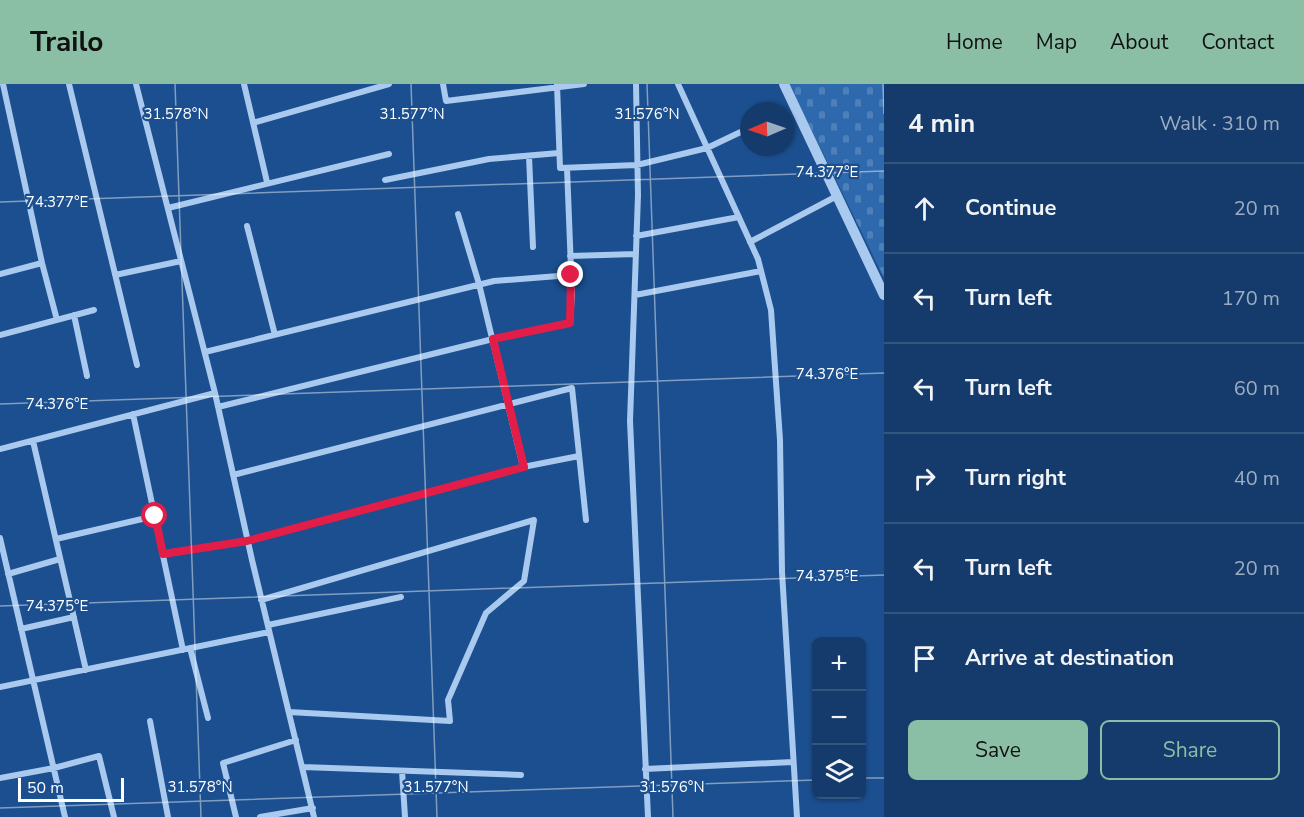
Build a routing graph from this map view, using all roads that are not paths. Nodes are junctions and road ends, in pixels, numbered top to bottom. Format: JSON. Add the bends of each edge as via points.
{"nodes":[{"id":1,"x":3,"y":84,"type":"edge"},
{"id":2,"x":69,"y":84,"type":"edge"},
{"id":3,"x":136,"y":84,"type":"edge"},
{"id":4,"x":244,"y":84,"type":"edge"},
{"id":5,"x":389,"y":84,"type":"edge"},
{"id":6,"x":443,"y":84,"type":"edge"},
{"id":7,"x":584,"y":84,"type":"edge"},
{"id":8,"x":636,"y":84,"type":"edge"},
{"id":9,"x":678,"y":84,"type":"edge"},
{"id":10,"x":784,"y":84,"type":"edge"},
{"id":11,"x":557,"y":87,"type":"edge"},
{"id":12,"x":788,"y":102,"type":"edge"},
{"id":13,"x":794,"y":116,"type":"edge"},
{"id":14,"x":253,"y":123,"type":"junction"},
{"id":15,"x":740,"y":132,"type":"edge"},
{"id":16,"x":707,"y":148,"type":"junction"},
{"id":17,"x":559,"y":153,"type":"junction"},
{"id":18,"x":389,"y":154,"type":"dead end"},
{"id":19,"x":529,"y":156,"type":"junction"},
{"id":20,"x":637,"y":165,"type":"junction"},
{"id":21,"x":567,"y":168,"type":"junction"},
{"id":22,"x":385,"y":180,"type":"dead end"},
{"id":23,"x":267,"y":182,"type":"junction"},
{"id":24,"x":837,"y":196,"type":"junction"},
{"id":25,"x":168,"y":208,"type":"junction"},
{"id":26,"x":459,"y":214,"type":"dead end"},
{"id":27,"x":739,"y":218,"type":"junction"},
{"id":28,"x":247,"y":226,"type":"dead end"},
{"id":29,"x":636,"y":236,"type":"junction"},
{"id":30,"x":750,"y":242,"type":"junction"},
{"id":31,"x":532,"y":247,"type":"dead end"},
{"id":32,"x":636,"y":254,"type":"junction"},
{"id":33,"x":570,"y":256,"type":"junction"},
{"id":34,"x":181,"y":261,"type":"junction"},
{"id":35,"x":42,"y":263,"type":"junction"},
{"id":36,"x":761,"y":271,"type":"junction"},
{"id":37,"x":0,"y":274,"type":"edge"},
{"id":38,"x":115,"y":275,"type":"junction"},
{"id":39,"x":571,"y":275,"type":"junction"},
{"id":40,"x":479,"y":284,"type":"junction"},
{"id":41,"x":634,"y":295,"type":"junction"},
{"id":42,"x":884,"y":295,"type":"edge"},
{"id":43,"x":94,"y":310,"type":"dead end"},
{"id":44,"x":74,"y":315,"type":"junction"},
{"id":45,"x":57,"y":320,"type":"junction"},
{"id":46,"x":0,"y":335,"type":"edge"},
{"id":47,"x":275,"y":335,"type":"junction"},
{"id":48,"x":493,"y":339,"type":"junction"},
{"id":49,"x":205,"y":352,"type":"junction"},
{"id":50,"x":137,"y":364,"type":"dead end"},
{"id":51,"x":87,"y":376,"type":"dead end"},
{"id":52,"x":215,"y":393,"type":"junction"},
{"id":53,"x":508,"y":403,"type":"junction"},
{"id":54,"x":218,"y":407,"type":"junction"},
{"id":55,"x":133,"y":414,"type":"junction"},
{"id":56,"x":33,"y":441,"type":"junction"},
{"id":57,"x":0,"y":448,"type":"edge"},
{"id":58,"x":579,"y":456,"type":"junction"},
{"id":59,"x":524,"y":467,"type":"junction"},
{"id":60,"x":233,"y":475,"type":"junction"},
{"id":61,"x":155,"y":516,"type":"junction"},
{"id":62,"x":586,"y":520,"type":"dead end"},
{"id":63,"x":0,"y":538,"type":"edge"},
{"id":64,"x":56,"y":539,"type":"junction"},
{"id":65,"x":247,"y":541,"type":"junction"},
{"id":66,"x":163,"y":554,"type":"junction"},
{"id":67,"x":60,"y":559,"type":"junction"},
{"id":68,"x":8,"y":574,"type":"junction"},
{"id":69,"x":401,"y":597,"type":"dead end"},
{"id":70,"x":261,"y":600,"type":"junction"},
{"id":71,"x":74,"y":617,"type":"junction"},
{"id":72,"x":21,"y":629,"type":"junction"},
{"id":73,"x":269,"y":629,"type":"junction"},
{"id":74,"x":190,"y":648,"type":"junction"},
{"id":75,"x":183,"y":650,"type":"junction"},
{"id":76,"x":86,"y":670,"type":"junction"},
{"id":77,"x":33,"y":680,"type":"junction"},
{"id":78,"x":0,"y":687,"type":"edge"},
{"id":79,"x":290,"y":712,"type":"junction"},
{"id":80,"x":208,"y":718,"type":"dead end"},
{"id":81,"x":150,"y":721,"type":"dead end"},
{"id":82,"x":296,"y":740,"type":"junction"},
{"id":83,"x":793,"y":762,"type":"junction"},
{"id":84,"x":303,"y":767,"type":"junction"},
{"id":85,"x":54,"y":768,"type":"junction"},
{"id":86,"x":645,"y":769,"type":"junction"},
{"id":87,"x":402,"y":771,"type":"junction"},
{"id":88,"x":520,"y":775,"type":"dead end"},
{"id":89,"x":0,"y":778,"type":"edge"},
{"id":90,"x":313,"y":808,"type":"junction"},
{"id":91,"x":65,"y":817,"type":"edge"},
{"id":92,"x":114,"y":817,"type":"edge"},
{"id":93,"x":168,"y":817,"type":"edge"},
{"id":94,"x":236,"y":817,"type":"edge"},
{"id":95,"x":260,"y":817,"type":"edge"},
{"id":96,"x":314,"y":817,"type":"edge"},
{"id":97,"x":405,"y":817,"type":"edge"},
{"id":98,"x":648,"y":817,"type":"edge"},
{"id":99,"x":797,"y":817,"type":"edge"}],
"edges":[{"from":1,"to":35,"type":"street"},
{"from":2,"to":38,"type":"street"},
{"from":3,"to":25,"type":"street"},
{"from":4,"to":14,"type":"street"},
{"from":5,"to":14,"type":"street"},
{"from":6,"to":11,"type":"street","via":[[446,101]]},
{"from":7,"to":11,"type":"street"},
{"from":8,"to":20,"type":"street"},
{"from":9,"to":16,"type":"street"},
{"from":10,"to":12,"type":"street"},
{"from":11,"to":17,"type":"street"},
{"from":13,"to":24,"type":"street"},
{"from":14,"to":23,"type":"street"},
{"from":15,"to":16,"type":"street"},
{"from":16,"to":20,"type":"street"},
{"from":16,"to":27,"type":"street"},
{"from":17,"to":19,"type":"street"},
{"from":17,"to":21,"type":"street","via":[[560,168]]},
{"from":18,"to":23,"type":"street"},
{"from":19,"to":22,"type":"street","via":[[489,159]]},
{"from":19,"to":31,"type":"street"},
{"from":20,"to":21,"type":"street"},
{"from":20,"to":29,"type":"street"},
{"from":21,"to":33,"type":"street"},
{"from":23,"to":25,"type":"street"},
{"from":24,"to":30,"type":"street"},
{"from":24,"to":42,"type":"street"},
{"from":25,"to":34,"type":"street"},
{"from":26,"to":40,"type":"street"},
{"from":27,"to":29,"type":"street"},
{"from":27,"to":30,"type":"street"},
{"from":28,"to":47,"type":"street"},
{"from":29,"to":32,"type":"street"},
{"from":30,"to":36,"type":"street"},
{"from":32,"to":33,"type":"street"},
{"from":32,"to":41,"type":"street"},
{"from":33,"to":39,"type":"street"},
{"from":34,"to":38,"type":"street"},
{"from":34,"to":49,"type":"street"},
{"from":35,"to":37,"type":"street"},
{"from":35,"to":45,"type":"street"},
{"from":36,"to":41,"type":"street"},
{"from":36,"to":83,"type":"street","via":[[771,309],[779,428],[782,572]]},
{"from":38,"to":50,"type":"street"},
{"from":39,"to":40,"type":"street"},
{"from":39,"to":48,"type":"street","via":[[570,323]]},
{"from":40,"to":47,"type":"street"},
{"from":40,"to":48,"type":"street"},
{"from":41,"to":86,"type":"street","via":[[630,421]]},
{"from":43,"to":44,"type":"street"},
{"from":44,"to":45,"type":"street"},
{"from":44,"to":51,"type":"street"},
{"from":45,"to":46,"type":"street"},
{"from":47,"to":49,"type":"street"},
{"from":48,"to":53,"type":"street"},
{"from":48,"to":54,"type":"street"},
{"from":49,"to":52,"type":"street"},
{"from":52,"to":54,"type":"street"},
{"from":52,"to":55,"type":"street"},
{"from":53,"to":58,"type":"street","via":[[572,388]]},
{"from":53,"to":59,"type":"street"},
{"from":53,"to":60,"type":"street"},
{"from":54,"to":60,"type":"street"},
{"from":55,"to":56,"type":"street"},
{"from":55,"to":61,"type":"street"},
{"from":56,"to":57,"type":"street"},
{"from":56,"to":64,"type":"street"},
{"from":58,"to":59,"type":"street"},
{"from":58,"to":62,"type":"street"},
{"from":59,"to":65,"type":"street"},
{"from":60,"to":65,"type":"street"},
{"from":61,"to":64,"type":"street"},
{"from":61,"to":66,"type":"street"},
{"from":63,"to":68,"type":"street"},
{"from":64,"to":67,"type":"street"},
{"from":65,"to":66,"type":"street"},
{"from":65,"to":70,"type":"street"},
{"from":66,"to":75,"type":"street"},
{"from":67,"to":68,"type":"street"},
{"from":67,"to":71,"type":"street"},
{"from":68,"to":72,"type":"street"},
{"from":69,"to":73,"type":"street"},
{"from":70,"to":73,"type":"street"},
{"from":70,"to":79,"type":"street","via":[[534,520],[524,581],[486,613],[448,700],[450,721]]},
{"from":71,"to":72,"type":"street"},
{"from":71,"to":76,"type":"street"},
{"from":72,"to":77,"type":"street"},
{"from":73,"to":74,"type":"street"},
{"from":73,"to":79,"type":"street"},
{"from":74,"to":75,"type":"street"},
{"from":74,"to":80,"type":"street"},
{"from":75,"to":76,"type":"street"},
{"from":76,"to":77,"type":"street"},
{"from":77,"to":78,"type":"street"},
{"from":77,"to":85,"type":"street"},
{"from":79,"to":82,"type":"street"},
{"from":81,"to":93,"type":"street"},
{"from":82,"to":84,"type":"street"},
{"from":82,"to":94,"type":"street","via":[[223,763]]},
{"from":83,"to":86,"type":"street"},
{"from":83,"to":99,"type":"street"},
{"from":84,"to":87,"type":"street"},
{"from":84,"to":90,"type":"street"},
{"from":85,"to":89,"type":"street"},
{"from":85,"to":91,"type":"street"},
{"from":85,"to":92,"type":"street","via":[[99,756]]},
{"from":86,"to":98,"type":"street"},
{"from":87,"to":88,"type":"street"},
{"from":87,"to":97,"type":"street"},
{"from":90,"to":95,"type":"street"},
{"from":90,"to":96,"type":"street"}]}
